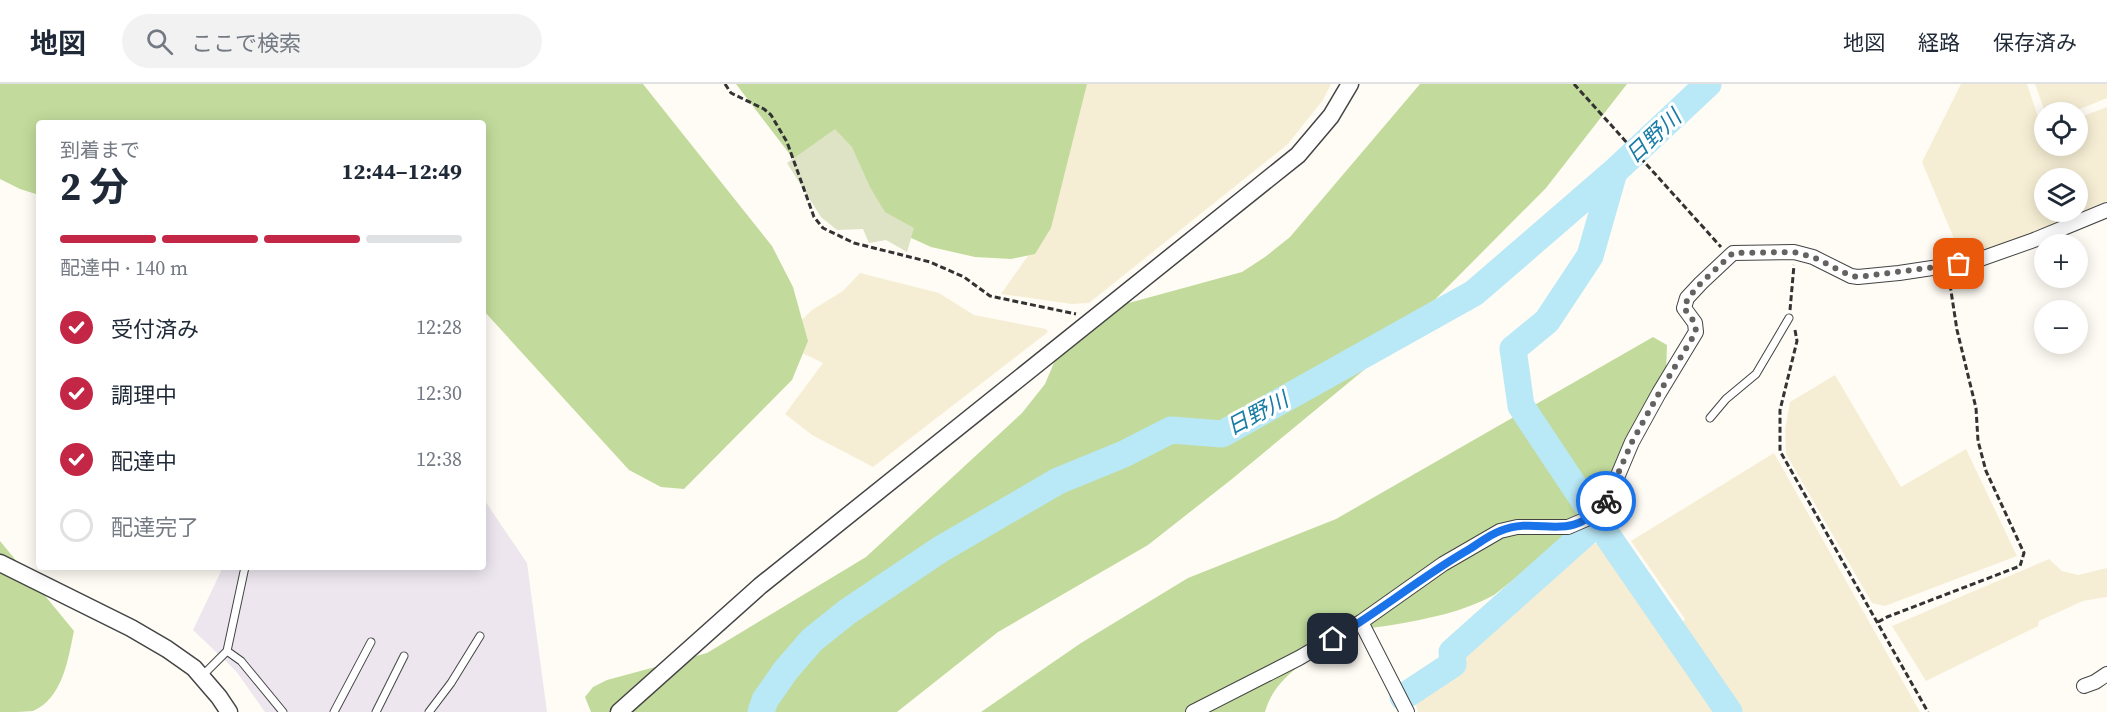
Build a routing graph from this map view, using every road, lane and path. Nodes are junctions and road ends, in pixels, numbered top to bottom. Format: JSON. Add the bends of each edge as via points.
{"nodes":[{"id":1,"x":725,"y":84,"type":"edge"},
{"id":2,"x":1350,"y":84,"type":"edge"},
{"id":3,"x":1574,"y":85,"type":"edge"},
{"id":4,"x":2107,"y":210,"type":"edge"},
{"id":5,"x":1794,"y":252,"type":"junction"},
{"id":6,"x":1733,"y":253,"type":"junction"},
{"id":7,"x":1947,"y":266,"type":"junction"},
{"id":8,"x":1096,"y":318,"type":"junction"},
{"id":9,"x":1789,"y":318,"type":"junction"},
{"id":10,"x":1710,"y":418,"type":"dead end"},
{"id":11,"x":0,"y":563,"type":"edge"},
{"id":12,"x":243,"y":570,"type":"edge"},
{"id":13,"x":1361,"y":622,"type":"junction"},
{"id":14,"x":1878,"y":622,"type":"junction"},
{"id":15,"x":480,"y":636,"type":"dead end"},
{"id":16,"x":371,"y":642,"type":"dead end"},
{"id":17,"x":227,"y":651,"type":"junction"},
{"id":18,"x":404,"y":656,"type":"dead end"},
{"id":19,"x":2107,"y":674,"type":"edge"},
{"id":20,"x":201,"y":677,"type":"junction"},
{"id":21,"x":2084,"y":686,"type":"dead end"},
{"id":22,"x":229,"y":712,"type":"edge"},
{"id":23,"x":283,"y":712,"type":"edge"},
{"id":24,"x":334,"y":712,"type":"edge"},
{"id":25,"x":376,"y":712,"type":"edge"},
{"id":26,"x":429,"y":712,"type":"edge"},
{"id":27,"x":619,"y":712,"type":"edge"},
{"id":28,"x":1193,"y":712,"type":"edge"},
{"id":29,"x":1407,"y":712,"type":"edge"},
{"id":30,"x":1928,"y":712,"type":"edge"}],
"edges":[{"from":1,"to":8,"type":"path","via":[[731,93],[771,115],[787,142],[814,217],[823,228],[854,243],[930,262],[964,277],[990,296]]},
{"from":2,"to":8,"type":"street","via":[[1331,116],[1298,156]]},
{"from":3,"to":6,"type":"path","via":[[1721,248]]},
{"from":4,"to":7,"type":"street","via":[[1982,259]]},
{"from":5,"to":6,"type":"street"},
{"from":5,"to":7,"type":"street","via":[[1858,277]]},
{"from":5,"to":9,"type":"path"},
{"from":6,"to":13,"type":"street","via":[[1688,298],[1684,308],[1695,323],[1694,339],[1632,442],[1608,499],[1594,514],[1568,527],[1500,531],[1443,564]]},
{"from":7,"to":14,"type":"path","via":[[1986,471],[2024,553],[2020,566]]},
{"from":8,"to":27,"type":"street","via":[[760,586]]},
{"from":9,"to":10,"type":"lane","via":[[1756,374]]},
{"from":9,"to":14,"type":"path","via":[[1797,341],[1780,410],[1780,451]]},
{"from":11,"to":20,"type":"street","via":[[131,628],[167,649]]},
{"from":12,"to":17,"type":"lane"},
{"from":13,"to":28,"type":"street"},
{"from":13,"to":29,"type":"street"},
{"from":14,"to":30,"type":"path"},
{"from":15,"to":26,"type":"lane"},
{"from":16,"to":24,"type":"lane"},
{"from":17,"to":20,"type":"lane"},
{"from":17,"to":23,"type":"lane","via":[[242,661]]},
{"from":18,"to":25,"type":"lane"},
{"from":19,"to":21,"type":"street"},
{"from":20,"to":22,"type":"street"}]}
